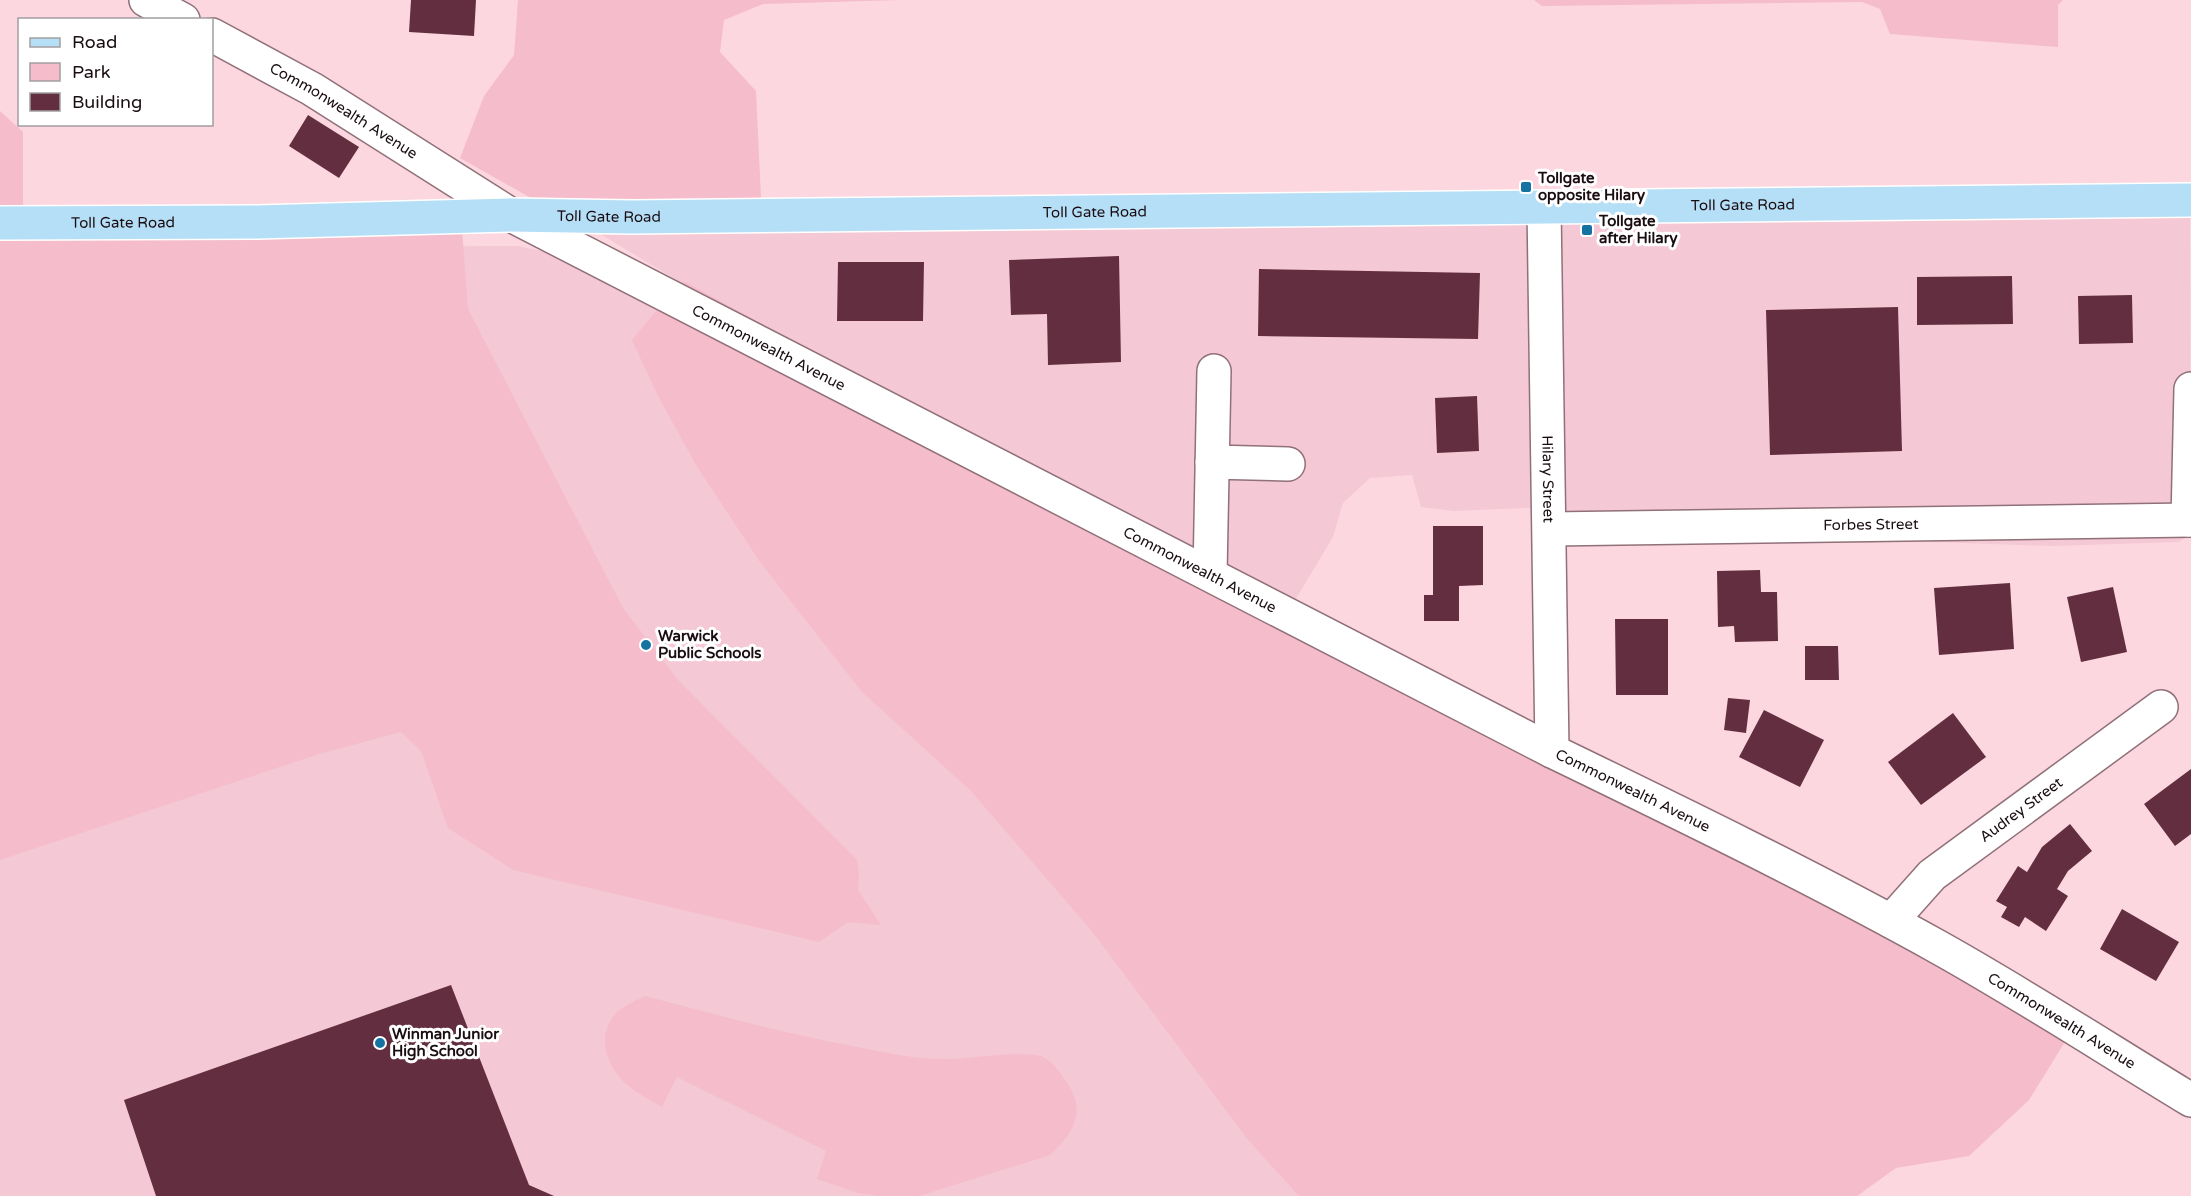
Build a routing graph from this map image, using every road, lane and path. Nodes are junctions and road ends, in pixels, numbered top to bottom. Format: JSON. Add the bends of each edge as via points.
{"nodes":[{"id":1,"x":146,"y":0,"type":"edge"},
{"id":2,"x":179,"y":18,"type":"edge"},
{"id":3,"x":213,"y":36,"type":"edge"},
{"id":4,"x":2191,"y":200,"type":"edge"},
{"id":5,"x":1544,"y":207,"type":"junction"},
{"id":6,"x":511,"y":215,"type":"junction"},
{"id":7,"x":0,"y":223,"type":"edge"},
{"id":8,"x":1214,"y":371,"type":"dead end"},
{"id":9,"x":2191,"y":388,"type":"edge"},
{"id":10,"x":1212,"y":462,"type":"junction"},
{"id":11,"x":1288,"y":464,"type":"dead end"},
{"id":12,"x":2190,"y":520,"type":"edge"},
{"id":13,"x":1550,"y":529,"type":"junction"},
{"id":14,"x":1210,"y":574,"type":"junction"},
{"id":15,"x":2161,"y":707,"type":"dead end"},
{"id":16,"x":1552,"y":751,"type":"junction"},
{"id":17,"x":1891,"y":921,"type":"junction"},
{"id":18,"x":2191,"y":1100,"type":"edge"}],
"edges":[{"from":1,"to":2,"type":"street"},
{"from":3,"to":6,"type":"street","name":"Commonwealth Avenue","via":[[312,89]]},
{"from":4,"to":5,"type":"main road","name":"Toll Gate Road"},
{"from":5,"to":6,"type":"main road","name":"Toll Gate Road"},
{"from":5,"to":13,"type":"street","name":"Hilary Street"},
{"from":6,"to":7,"type":"main road","name":"Toll Gate Road","via":[[257,222]]},
{"from":6,"to":14,"type":"street","name":"Commonwealth Avenue"},
{"from":8,"to":10,"type":"street"},
{"from":9,"to":12,"type":"street"},
{"from":10,"to":11,"type":"street"},
{"from":10,"to":14,"type":"street"},
{"from":12,"to":13,"type":"street","name":"Forbes Street"},
{"from":13,"to":16,"type":"street","name":"Hilary Street"},
{"from":14,"to":16,"type":"street","name":"Commonwealth Avenue"},
{"from":15,"to":17,"type":"street","name":"Audrey Street","via":[[1932,875]]},
{"from":16,"to":17,"type":"street","name":"Commonwealth Avenue"},
{"from":17,"to":18,"type":"street","name":"Commonwealth Avenue"}]}
